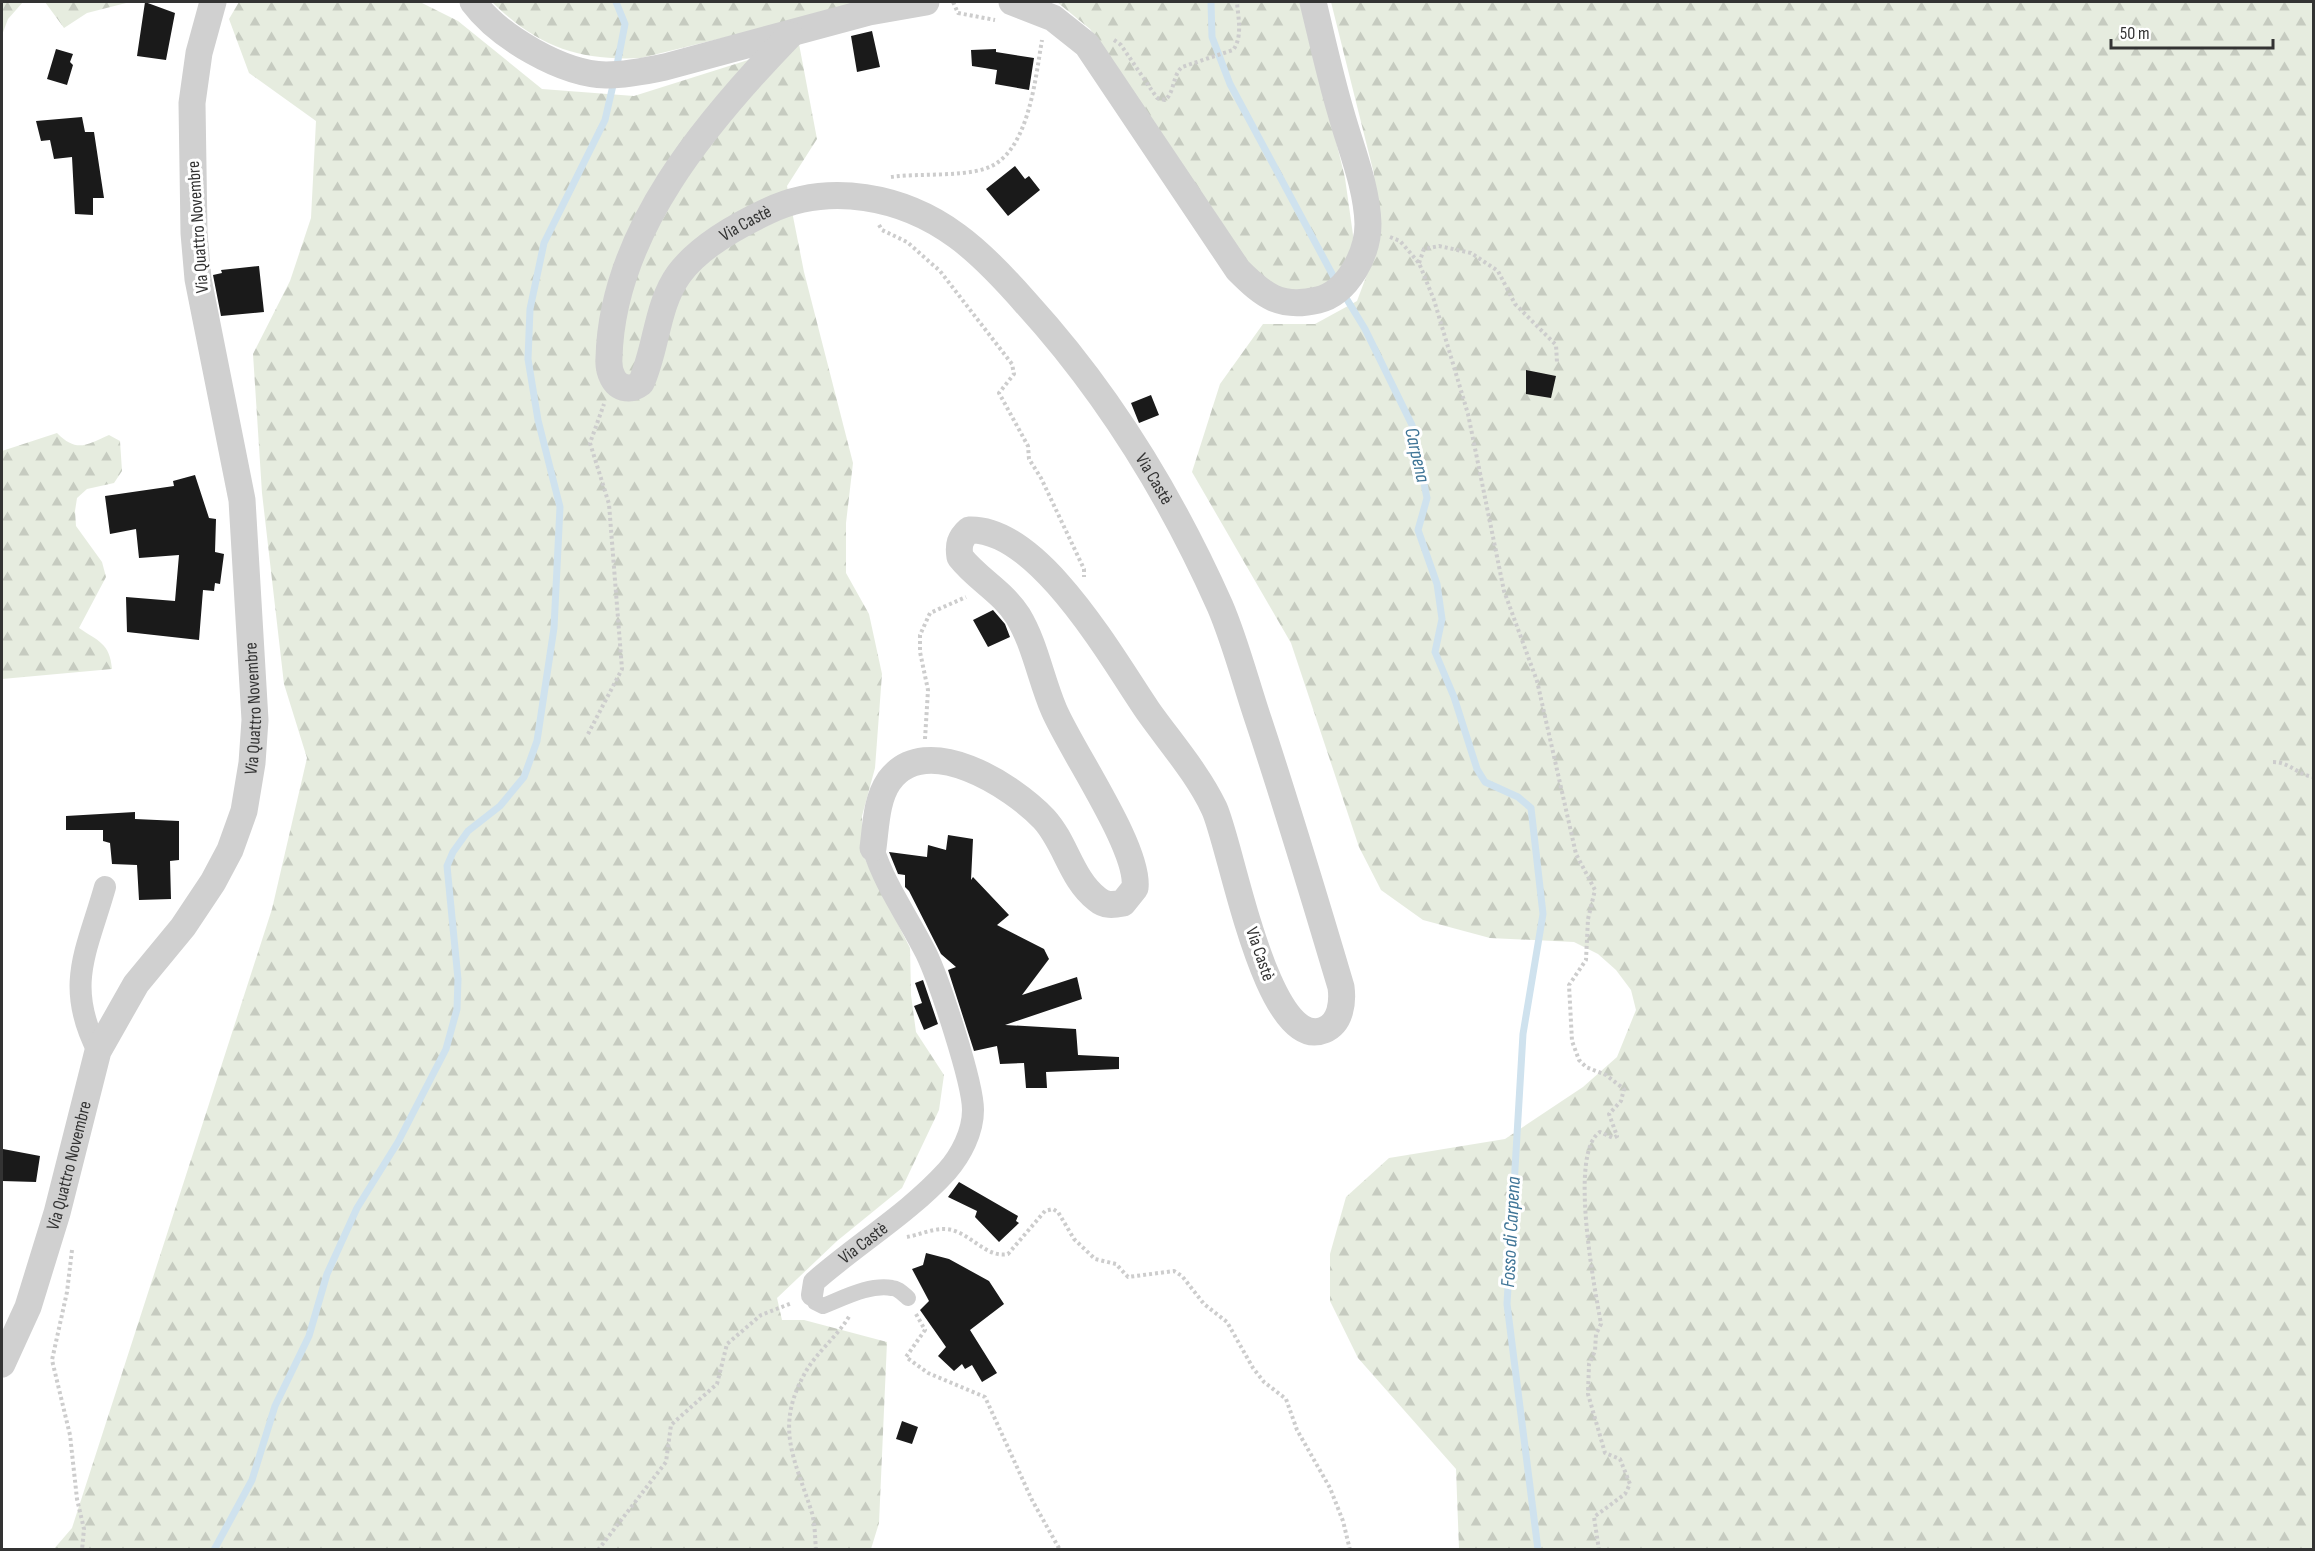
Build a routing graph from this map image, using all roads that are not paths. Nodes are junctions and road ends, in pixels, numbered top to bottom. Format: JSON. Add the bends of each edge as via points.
{"nodes":[{"id":1,"x":213,"y":2,"type":"edge"},
{"id":2,"x":473,"y":2,"type":"edge"},
{"id":3,"x":926,"y":2,"type":"edge"},
{"id":4,"x":1313,"y":2,"type":"edge"},
{"id":5,"x":1008,"y":11,"type":"edge"},
{"id":6,"x":789,"y":35,"type":"junction"},
{"id":7,"x":873,"y":848,"type":"joint"},
{"id":8,"x":105,"y":887,"type":"dead end"},
{"id":9,"x":98,"y":1051,"type":"junction"},
{"id":10,"x":812,"y":1295,"type":"joint"},
{"id":11,"x":908,"y":1298,"type":"road end"},
{"id":12,"x":2,"y":1364,"type":"edge"}],
"edges":[{"from":1,"to":9,"type":"street","name":"Via Quattro Novembre","via":[[199,53],[192,103],[194,233],[198,279],[242,500],[255,720],[252,763],[244,811],[213,882],[183,927],[136,984]]},
{"from":2,"to":6,"type":"street","via":[[490,22],[519,43],[579,71],[605,75],[643,72]]},
{"from":3,"to":6,"type":"street","via":[[869,12]]},
{"from":4,"to":5,"type":"street","via":[[1361,179],[1368,226],[1361,256],[1336,291],[1289,303],[1275,301],[1238,270],[1087,45],[1053,18]]},
{"from":6,"to":7,"type":"street","name":"Via Castè","via":[[744,82],[704,133],[637,241],[609,331],[609,365],[614,381],[630,389],[641,383],[669,293],[680,273],[700,254],[751,219],[783,204],[813,196],[860,196],[919,214],[956,235],[1047,326],[1111,409],[1174,511],[1221,609],[1286,803],[1341,987],[1339,1016],[1328,1028],[1305,1029],[1276,999],[1261,965],[1224,830],[1208,794],[1079,609],[1028,555],[987,532],[969,530],[959,542],[960,557],[1006,600],[1024,627],[1054,711],[1118,830],[1135,872],[1135,888],[1123,903],[1112,905],[1096,899],[1078,878],[1061,840],[1026,802],[1005,785],[940,761],[912,762],[890,781],[878,807]]},
{"from":7,"to":10,"type":"street","name":"Via Castè","via":[[880,872],[927,955],[967,1080],[973,1109],[970,1131],[947,1171],[912,1205],[814,1282]]},
{"from":8,"to":9,"type":"street","via":[[81,960],[80,977],[82,1011]]},
{"from":9,"to":12,"type":"street","name":"Via Quattro Novembre","via":[[57,1213],[28,1307]]},
{"from":10,"to":11,"type":"street","via":[[823,1306],[864,1290],[894,1287]]}]}
